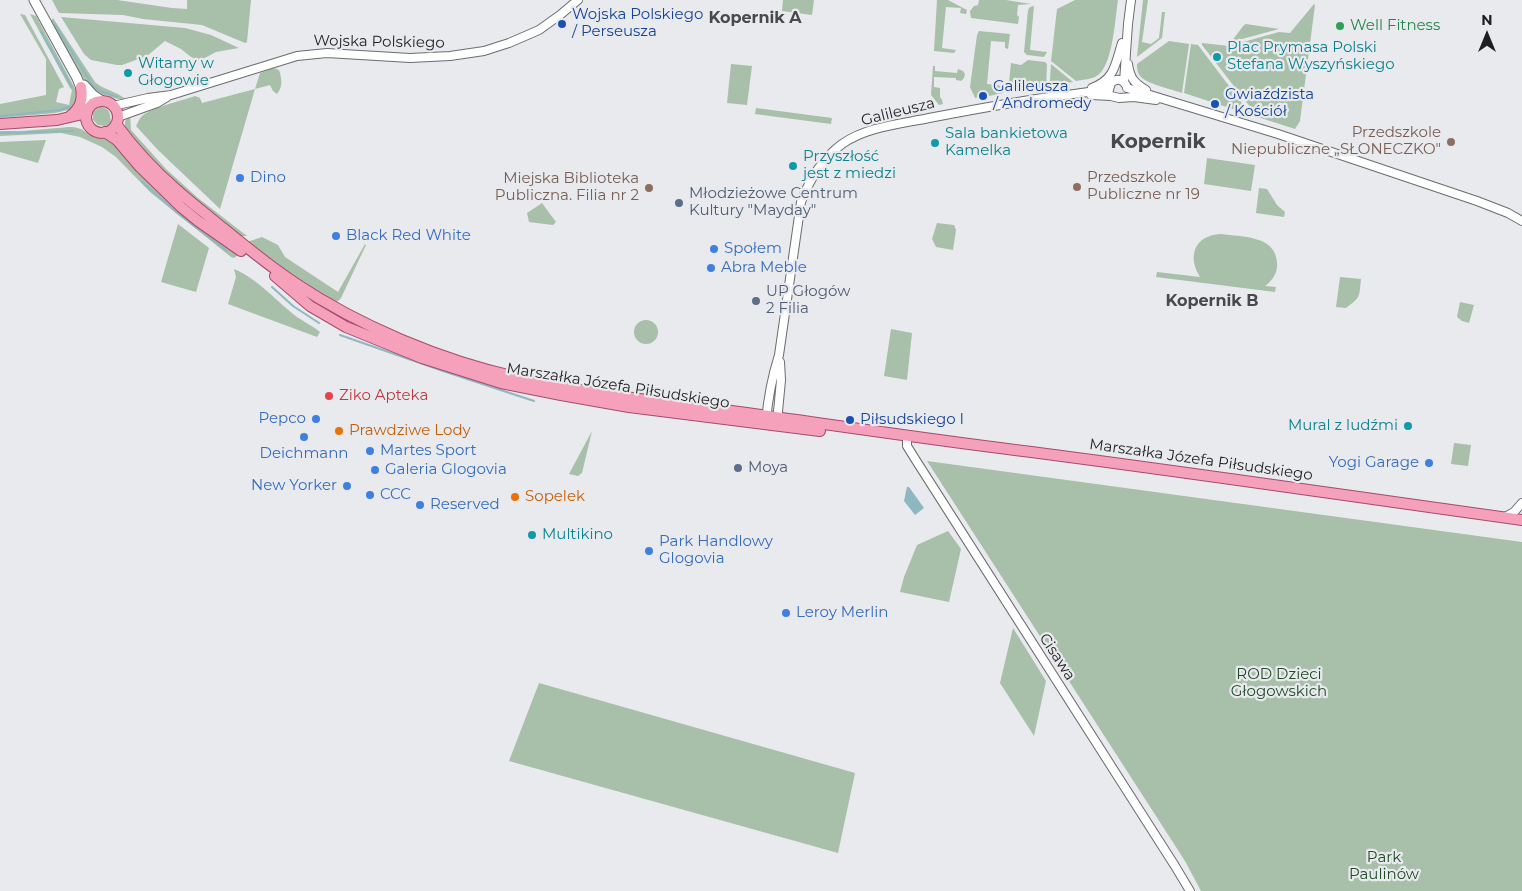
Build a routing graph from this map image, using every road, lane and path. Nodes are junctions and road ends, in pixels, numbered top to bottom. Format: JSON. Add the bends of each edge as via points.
{"nodes":[{"id":1,"x":34,"y":0,"type":"edge"},
{"id":2,"x":578,"y":0,"type":"edge"},
{"id":3,"x":1131,"y":0,"type":"edge"},
{"id":4,"x":1124,"y":40,"type":"junction"},
{"id":5,"x":79,"y":82,"type":"junction"},
{"id":6,"x":1122,"y":83,"type":"junction"},
{"id":7,"x":1109,"y":88,"type":"junction"},
{"id":8,"x":1080,"y":93,"type":"junction"},
{"id":9,"x":171,"y":95,"type":"junction"},
{"id":10,"x":1066,"y":95,"type":"junction"},
{"id":11,"x":1111,"y":96,"type":"junction"},
{"id":12,"x":1123,"y":97,"type":"junction"},
{"id":13,"x":1161,"y":98,"type":"junction"},
{"id":14,"x":102,"y":101,"type":"junction"},
{"id":15,"x":1179,"y":104,"type":"junction"},
{"id":16,"x":113,"y":106,"type":"junction"},
{"id":17,"x":88,"y":110,"type":"junction"},
{"id":18,"x":62,"y":119,"type":"junction"},
{"id":19,"x":117,"y":120,"type":"junction"},
{"id":20,"x":0,"y":124,"type":"edge"},
{"id":21,"x":90,"y":127,"type":"junction"},
{"id":22,"x":105,"y":132,"type":"junction"},
{"id":23,"x":1522,"y":221,"type":"edge"},
{"id":24,"x":779,"y":355,"type":"junction"},
{"id":25,"x":768,"y":401,"type":"junction"},
{"id":26,"x":779,"y":403,"type":"junction"},
{"id":27,"x":747,"y":413,"type":"junction"},
{"id":28,"x":772,"y":421,"type":"junction"},
{"id":29,"x":793,"y":421,"type":"junction"},
{"id":30,"x":876,"y":432,"type":"junction"},
{"id":31,"x":907,"y":436,"type":"junction"},
{"id":32,"x":1522,"y":503,"type":"edge"},
{"id":33,"x":1505,"y":517,"type":"junction"},
{"id":34,"x":1522,"y":520,"type":"edge"},
{"id":35,"x":1190,"y":891,"type":"edge"}],
"edges":[{"from":1,"to":5,"type":"main road"},
{"from":2,"to":9,"type":"street","name":"Wojska Polskiego","via":[[540,30],[484,51],[410,58],[305,54]]},
{"from":3,"to":4,"type":"street"},
{"from":4,"to":6,"type":"street"},
{"from":4,"to":8,"type":"street","via":[[1107,80]]},
{"from":4,"to":13,"type":"street","via":[[1130,76]]},
{"from":5,"to":14,"type":"main road"},
{"from":5,"to":17,"type":"main road"},
{"from":5,"to":18,"type":"main road","via":[[80,106]]},
{"from":6,"to":7,"type":"street","via":[[1111,82]]},
{"from":6,"to":12,"type":"street","via":[[1127,91]]},
{"from":6,"to":13,"type":"street"},
{"from":7,"to":8,"type":"street","name":"Galileusza"},
{"from":7,"to":11,"type":"street"},
{"from":8,"to":10,"type":"street","name":"Galileusza"},
{"from":9,"to":16,"type":"street","name":"Wojska Polskiego"},
{"from":9,"to":19,"type":"street","name":"Wojska Polskiego"},
{"from":10,"to":11,"type":"street","name":"Galileusza"},
{"from":10,"to":24,"type":"street","name":"Galileusza","via":[[886,126],[844,143],[829,155],[817,169],[801,202]]},
{"from":11,"to":12,"type":"street"},
{"from":12,"to":15,"type":"street"},
{"from":13,"to":15,"type":"street"},
{"from":14,"to":16,"type":"main road"},
{"from":14,"to":17,"type":"main road"},
{"from":15,"to":23,"type":"street","via":[[1477,201]]},
{"from":16,"to":19,"type":"main road"},
{"from":17,"to":18,"type":"main road"},
{"from":17,"to":21,"type":"main road"},
{"from":18,"to":20,"type":"main road"},
{"from":18,"to":21,"type":"main road"},
{"from":19,"to":22,"type":"main road"},
{"from":19,"to":27,"type":"main road","name":"Marszałka Józefa Piłsudskiego","via":[[170,184],[250,251],[312,294],[379,329],[446,356],[518,378],[585,391]]},
{"from":21,"to":22,"type":"main road","via":[[97,132]]},
{"from":22,"to":28,"type":"main road","name":"Marszałka Józefa Piłsudskiego","via":[[198,221],[253,258],[310,306],[364,335],[430,361],[513,386],[629,406]]},
{"from":24,"to":25,"type":"street","name":"Galileusza"},
{"from":24,"to":26,"type":"street","name":"Galileusza"},
{"from":25,"to":27,"type":"street","via":[[757,411]]},
{"from":25,"to":28,"type":"street","name":"Galileusza"},
{"from":26,"to":28,"type":"street","name":"Galileusza"},
{"from":26,"to":29,"type":"street"},
{"from":27,"to":28,"type":"main road","name":"Marszałka Józefa Piłsudskiego"},
{"from":28,"to":29,"type":"main road","name":"Marszałka Józefa Piłsudskiego"},
{"from":28,"to":30,"type":"main road","name":"Marszałka Józefa Piłsudskiego","via":[[841,434]]},
{"from":29,"to":30,"type":"main road","name":"Marszałka Józefa Piłsudskiego"},
{"from":30,"to":31,"type":"main road","name":"Marszałka Józefa Piłsudskiego"},
{"from":31,"to":33,"type":"main road","name":"Marszałka Józefa Piłsudskiego"},
{"from":31,"to":35,"type":"street","name":"Cisawa","via":[[907,446]]},
{"from":32,"to":33,"type":"street"},
{"from":33,"to":34,"type":"main road","name":"Marszałka Józefa Piłsudskiego"}]}
